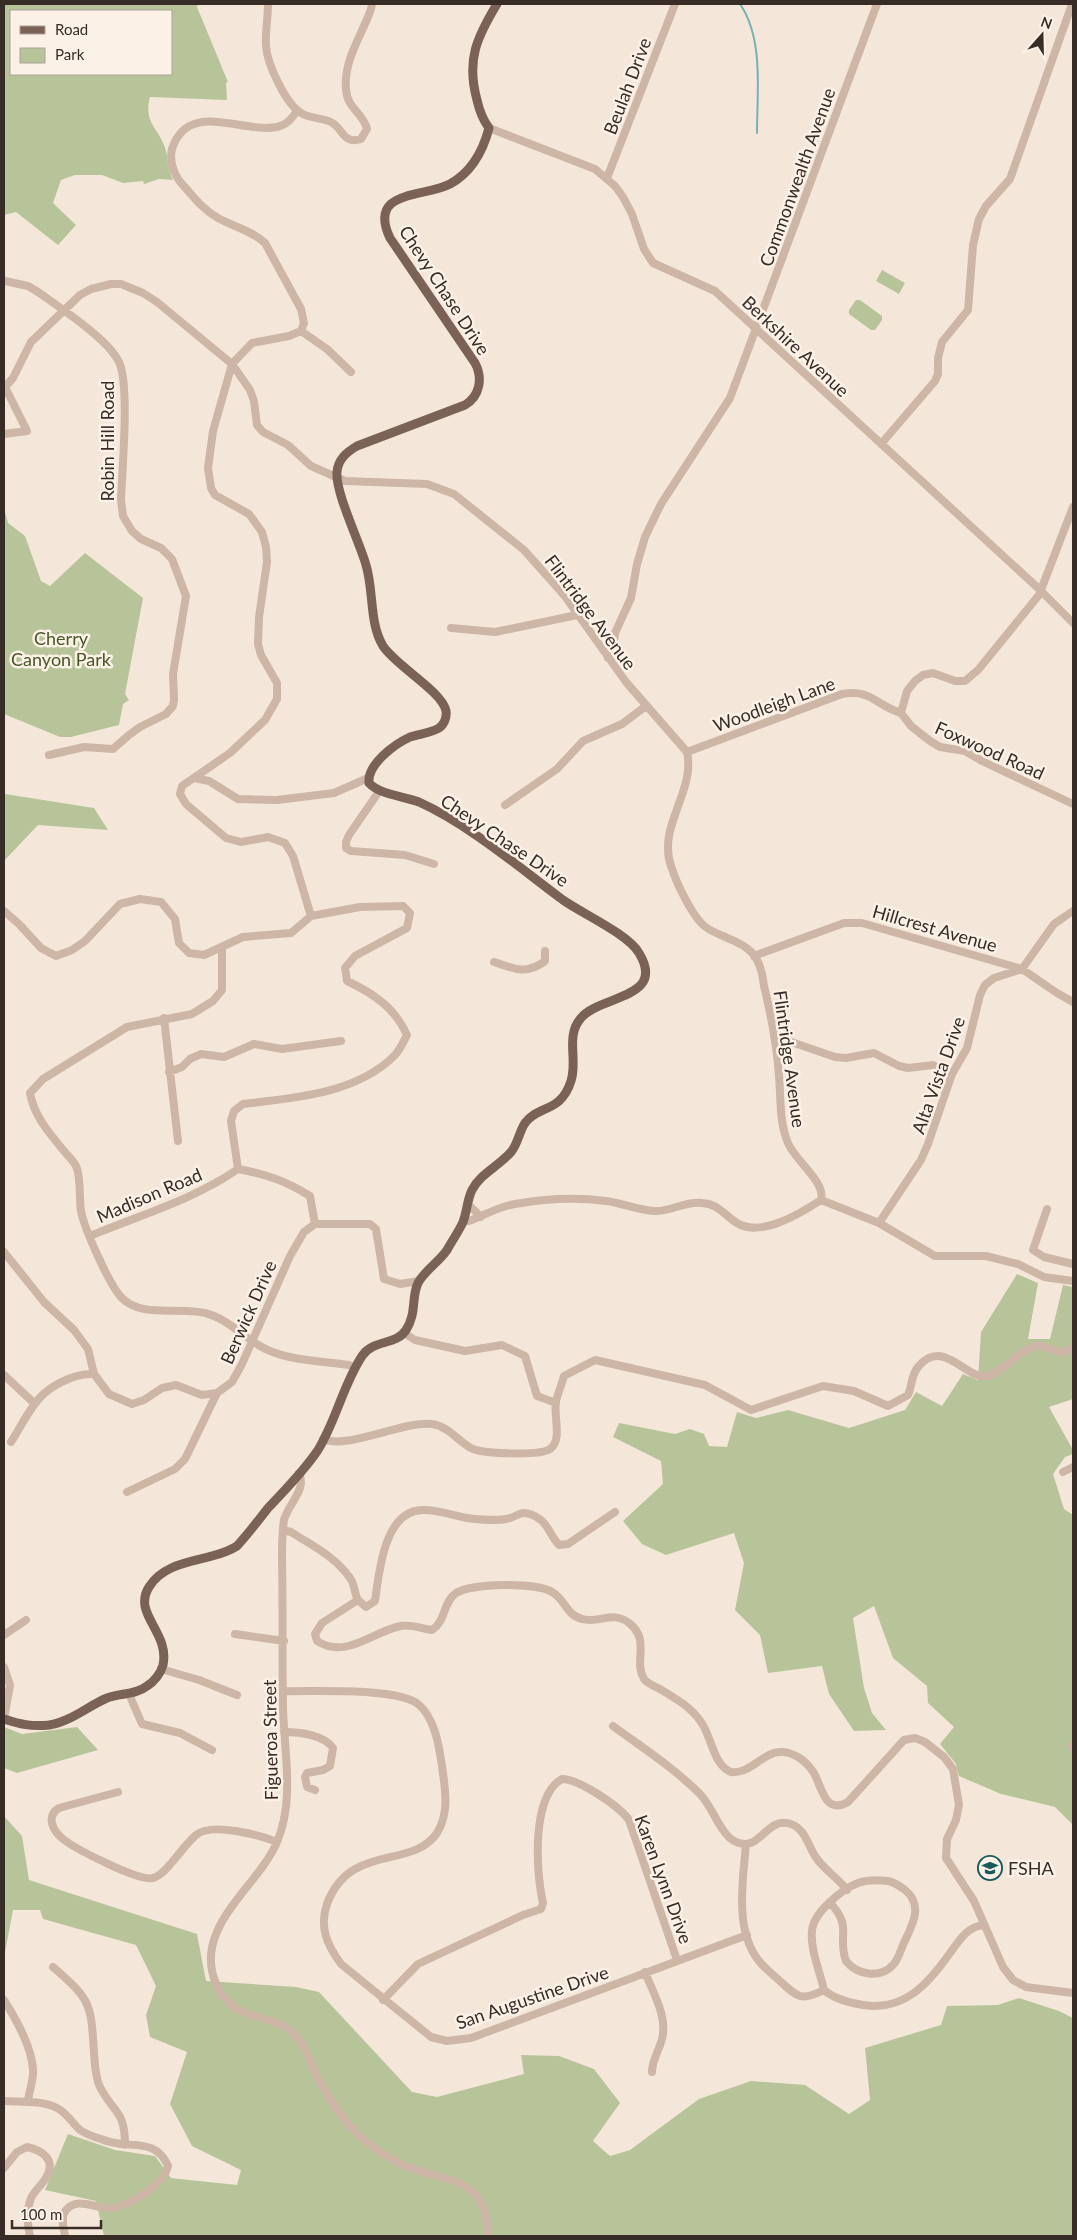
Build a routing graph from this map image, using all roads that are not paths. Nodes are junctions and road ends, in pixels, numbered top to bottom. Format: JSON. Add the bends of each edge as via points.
{"nodes":[{"id":1,"x":268,"y":4,"type":"edge"},
{"id":2,"x":372,"y":4,"type":"edge"},
{"id":3,"x":495,"y":4,"type":"edge"},
{"id":4,"x":675,"y":4,"type":"edge"},
{"id":5,"x":878,"y":4,"type":"edge"},
{"id":6,"x":1072,"y":4,"type":"edge"},
{"id":7,"x":297,"y":111,"type":"junction"},
{"id":8,"x":488,"y":128,"type":"junction"},
{"id":9,"x":607,"y":178,"type":"junction"},
{"id":10,"x":5,"y":281,"type":"edge"},
{"id":11,"x":62,"y":311,"type":"junction"},
{"id":12,"x":756,"y":329,"type":"junction"},
{"id":13,"x":301,"y":331,"type":"junction"},
{"id":14,"x":232,"y":364,"type":"junction"},
{"id":15,"x":351,"y":372,"type":"dead end"},
{"id":16,"x":4,"y":387,"type":"edge"},
{"id":17,"x":4,"y":434,"type":"edge"},
{"id":18,"x":881,"y":444,"type":"junction"},
{"id":19,"x":337,"y":477,"type":"junction"},
{"id":20,"x":1073,"y":507,"type":"edge"},
{"id":21,"x":1041,"y":591,"type":"junction"},
{"id":22,"x":577,"y":615,"type":"junction"},
{"id":23,"x":1073,"y":623,"type":"edge"},
{"id":24,"x":451,"y":628,"type":"dead end"},
{"id":25,"x":608,"y":658,"type":"junction"},
{"id":26,"x":646,"y":706,"type":"junction"},
{"id":27,"x":901,"y":713,"type":"junction"},
{"id":28,"x":687,"y":752,"type":"junction"},
{"id":29,"x":49,"y":754,"type":"dead end"},
{"id":30,"x":192,"y":778,"type":"junction"},
{"id":31,"x":368,"y":778,"type":"junction"},
{"id":32,"x":380,"y":790,"type":"junction"},
{"id":33,"x":1073,"y":804,"type":"edge"},
{"id":34,"x":505,"y":805,"type":"dead end"},
{"id":35,"x":434,"y":864,"type":"dead end"},
{"id":36,"x":4,"y":911,"type":"edge"},
{"id":37,"x":1073,"y":911,"type":"edge"},
{"id":38,"x":311,"y":916,"type":"junction"},
{"id":39,"x":222,"y":948,"type":"junction"},
{"id":40,"x":545,"y":951,"type":"dead end"},
{"id":41,"x":754,"y":956,"type":"junction"},
{"id":42,"x":494,"y":962,"type":"dead end"},
{"id":43,"x":1022,"y":969,"type":"junction"},
{"id":44,"x":1073,"y":1002,"type":"edge"},
{"id":45,"x":164,"y":1018,"type":"junction"},
{"id":46,"x":774,"y":1036,"type":"junction"},
{"id":47,"x":341,"y":1041,"type":"dead end"},
{"id":48,"x":169,"y":1072,"type":"junction"},
{"id":49,"x":952,"y":1074,"type":"junction"},
{"id":50,"x":178,"y":1140,"type":"dead end"},
{"id":51,"x":238,"y":1169,"type":"junction"},
{"id":52,"x":821,"y":1200,"type":"junction"},
{"id":53,"x":468,"y":1204,"type":"junction"},
{"id":54,"x":1047,"y":1209,"type":"dead end"},
{"id":55,"x":481,"y":1217,"type":"junction"},
{"id":56,"x":464,"y":1221,"type":"junction"},
{"id":57,"x":879,"y":1223,"type":"junction"},
{"id":58,"x":315,"y":1224,"type":"junction"},
{"id":59,"x":90,"y":1236,"type":"junction"},
{"id":60,"x":4,"y":1252,"type":"edge"},
{"id":61,"x":1073,"y":1264,"type":"edge"},
{"id":62,"x":419,"y":1281,"type":"junction"},
{"id":63,"x":1073,"y":1281,"type":"edge"},
{"id":64,"x":404,"y":1333,"type":"junction"},
{"id":65,"x":254,"y":1342,"type":"junction"},
{"id":66,"x":1073,"y":1348,"type":"edge"},
{"id":67,"x":355,"y":1368,"type":"junction"},
{"id":68,"x":94,"y":1374,"type":"junction"},
{"id":69,"x":4,"y":1375,"type":"edge"},
{"id":70,"x":217,"y":1393,"type":"junction"},
{"id":71,"x":556,"y":1403,"type":"junction"},
{"id":72,"x":35,"y":1404,"type":"junction"},
{"id":73,"x":324,"y":1439,"type":"junction"},
{"id":74,"x":11,"y":1442,"type":"dead end"},
{"id":75,"x":1073,"y":1467,"type":"edge"},
{"id":76,"x":1062,"y":1472,"type":"dead end"},
{"id":77,"x":299,"y":1473,"type":"junction"},
{"id":78,"x":127,"y":1492,"type":"dead end"},
{"id":79,"x":615,"y":1512,"type":"dead end"},
{"id":80,"x":283,"y":1530,"type":"junction"},
{"id":81,"x":358,"y":1600,"type":"junction"},
{"id":82,"x":26,"y":1620,"type":"dead end"},
{"id":83,"x":236,"y":1634,"type":"dead end"},
{"id":84,"x":4,"y":1636,"type":"edge"},
{"id":85,"x":284,"y":1641,"type":"junction"},
{"id":86,"x":4,"y":1667,"type":"edge"},
{"id":87,"x":161,"y":1668,"type":"junction"},
{"id":88,"x":283,"y":1692,"type":"junction"},
{"id":89,"x":129,"y":1694,"type":"junction"},
{"id":90,"x":237,"y":1695,"type":"dead end"},
{"id":91,"x":4,"y":1719,"type":"edge"},
{"id":92,"x":613,"y":1726,"type":"dead end"},
{"id":93,"x":284,"y":1732,"type":"junction"},
{"id":94,"x":212,"y":1750,"type":"dead end"},
{"id":95,"x":315,"y":1790,"type":"dead end"},
{"id":96,"x":118,"y":1792,"type":"dead end"},
{"id":97,"x":277,"y":1842,"type":"junction"},
{"id":98,"x":746,"y":1844,"type":"junction"},
{"id":99,"x":847,"y":1890,"type":"junction"},
{"id":100,"x":830,"y":1903,"type":"junction"},
{"id":101,"x":984,"y":1925,"type":"junction"},
{"id":102,"x":747,"y":1935,"type":"junction"},
{"id":103,"x":677,"y":1960,"type":"junction"},
{"id":104,"x":53,"y":1967,"type":"dead end"},
{"id":105,"x":645,"y":1972,"type":"junction"},
{"id":106,"x":824,"y":1990,"type":"junction"},
{"id":107,"x":1073,"y":1994,"type":"edge"},
{"id":108,"x":4,"y":2000,"type":"edge"},
{"id":109,"x":384,"y":2000,"type":"junction"},
{"id":110,"x":652,"y":2072,"type":"dead end"},
{"id":111,"x":4,"y":2101,"type":"edge"},
{"id":112,"x":28,"y":2101,"type":"junction"},
{"id":113,"x":125,"y":2145,"type":"junction"},
{"id":114,"x":4,"y":2168,"type":"edge"},
{"id":115,"x":30,"y":2236,"type":"edge"},
{"id":116,"x":65,"y":2236,"type":"edge"},
{"id":117,"x":488,"y":2236,"type":"edge"}],
"edges":[{"from":1,"to":7,"type":"street","via":[[266,46],[270,64],[287,99]]},
{"from":2,"to":7,"type":"street","via":[[346,70],[347,100],[365,124],[364,135],[355,141],[348,140],[332,122]]},
{"from":3,"to":8,"type":"main road","via":[[479,36],[472,64],[474,90]]},
{"from":4,"to":9,"type":"street","name":"Beulah Drive"},
{"from":5,"to":12,"type":"street","name":"Commonwealth Avenue"},
{"from":6,"to":18,"type":"street","via":[[1010,179],[979,218],[973,245],[968,310],[942,342],[935,381]]},
{"from":7,"to":13,"type":"street","via":[[289,122],[275,128],[212,122],[194,124],[176,140],[171,159],[178,180],[206,210],[265,243],[304,316]]},
{"from":8,"to":9,"type":"street","name":"Berkshire Avenue","via":[[582,163]]},
{"from":8,"to":19,"type":"main road","name":"Chevy Chase Drive","via":[[479,156],[466,172],[445,186],[400,198],[387,209],[384,220],[390,238],[475,363],[480,379],[478,391],[465,405],[357,446],[340,462]]},
{"from":9,"to":12,"type":"street","name":"Berkshire Avenue","via":[[632,214],[653,264],[710,288]]},
{"from":10,"to":11,"type":"street","name":"Robin Hill Road","via":[[28,286]]},
{"from":11,"to":14,"type":"street","name":"Flintridge Avenue","via":[[91,289],[111,284],[132,288],[157,302]]},
{"from":11,"to":16,"type":"street","name":"Flintridge Avenue","via":[[31,342],[13,378]]},
{"from":11,"to":29,"type":"street","name":"Robin Hill Road","via":[[104,343],[118,360],[124,390],[123,516],[136,535],[172,559],[186,596],[170,710],[140,727],[113,749],[84,747]]},
{"from":12,"to":18,"type":"street","name":"Berkshire Avenue"},
{"from":12,"to":25,"type":"street","name":"Commonwealth Avenue","via":[[730,398],[661,504],[645,537],[631,598],[615,632],[613,651]]},
{"from":13,"to":14,"type":"street","via":[[252,343]]},
{"from":13,"to":15,"type":"street","via":[[327,349]]},
{"from":14,"to":19,"type":"street","name":"Flintridge Avenue","via":[[250,390],[257,425],[263,432],[288,445],[311,466]]},
{"from":14,"to":30,"type":"street","via":[[213,431],[209,480],[215,495],[249,514],[262,532],[267,562],[258,644],[278,691],[265,720],[219,762]]},
{"from":16,"to":17,"type":"street","via":[[27,431]]},
{"from":18,"to":21,"type":"street","name":"Berkshire Avenue"},
{"from":19,"to":22,"type":"street","name":"Flintridge Avenue","via":[[427,484],[454,494],[524,550],[564,595]]},
{"from":19,"to":31,"type":"main road","via":[[366,567],[376,631],[382,644],[390,656],[437,697],[446,712],[438,728],[409,738],[386,753],[374,765]]},
{"from":20,"to":21,"type":"street"},
{"from":21,"to":23,"type":"street","name":"Berkshire Avenue"},
{"from":21,"to":27,"type":"street","via":[[966,681],[955,681],[933,673],[923,675],[907,691]]},
{"from":22,"to":24,"type":"street","via":[[495,632]]},
{"from":22,"to":25,"type":"street","name":"Flintridge Avenue"},
{"from":25,"to":26,"type":"street","name":"Flintridge Avenue"},
{"from":26,"to":28,"type":"street","name":"Flintridge Avenue"},
{"from":26,"to":34,"type":"street","via":[[622,724],[583,741],[557,769]]},
{"from":27,"to":28,"type":"street","name":"Woodleigh Lane","via":[[856,691]]},
{"from":27,"to":33,"type":"street","name":"Foxwood Road","via":[[911,726],[940,747],[965,751]]},
{"from":28,"to":41,"type":"street","via":[[688,773],[668,842],[670,863],[698,921]]},
{"from":30,"to":31,"type":"street","via":[[209,781],[238,799],[278,800],[334,793]]},
{"from":30,"to":38,"type":"street","via":[[182,786],[180,794],[186,804],[226,838],[241,842],[268,837],[285,843],[293,856]]},
{"from":31,"to":32,"type":"main road","name":"Chevy Chase Drive","via":[[373,787]]},
{"from":32,"to":35,"type":"street","via":[[349,835],[346,848],[405,855]]},
{"from":32,"to":53,"type":"main road","name":"Chevy Chase Drive","via":[[419,802],[481,840],[565,901],[630,942],[645,969],[641,986],[635,992],[601,1005],[581,1018],[573,1034],[574,1068],[568,1089],[558,1103],[528,1119],[513,1150],[478,1181]]},
{"from":36,"to":39,"type":"street","via":[[41,948],[56,956],[85,941],[120,904],[140,899],[161,902],[175,919],[179,943],[189,953],[204,955]]},
{"from":37,"to":43,"type":"street","via":[[1054,924]]},
{"from":38,"to":39,"type":"street","via":[[290,933],[243,937]]},
{"from":38,"to":51,"type":"street","via":[[360,907],[404,906],[410,913],[407,928],[355,956],[345,968],[347,981],[374,994],[401,1021],[407,1035],[397,1054],[374,1073],[316,1095],[242,1104],[234,1111],[231,1121]]},
{"from":39,"to":45,"type":"street","via":[[222,990],[213,1001],[192,1014]]},
{"from":40,"to":42,"type":"street","via":[[545,961],[535,968],[514,969]]},
{"from":41,"to":43,"type":"street","name":"Hillcrest Avenue","via":[[844,923],[862,922]]},
{"from":41,"to":46,"type":"street","name":"Flintridge Avenue","via":[[761,972]]},
{"from":43,"to":44,"type":"street","name":"Hillcrest Avenue"},
{"from":43,"to":49,"type":"street","name":"Alta Vista Drive","via":[[994,978],[985,985],[967,1048]]},
{"from":45,"to":48,"type":"street"},
{"from":45,"to":59,"type":"street","via":[[127,1027],[43,1080],[30,1093],[32,1107],[39,1119],[76,1165],[81,1213]]},
{"from":46,"to":49,"type":"street","via":[[835,1057],[874,1053],[899,1066],[933,1065]]},
{"from":46,"to":52,"type":"street","name":"Flintridge Avenue","via":[[780,1105],[787,1140],[793,1154],[822,1190]]},
{"from":47,"to":48,"type":"street","via":[[282,1049],[254,1044],[224,1057],[201,1054]]},
{"from":48,"to":50,"type":"street"},
{"from":49,"to":57,"type":"street","name":"Alta Vista Drive","via":[[921,1160]]},
{"from":51,"to":58,"type":"street","via":[[289,1183],[310,1196]]},
{"from":51,"to":59,"type":"street","name":"Madison Road","via":[[172,1205]]},
{"from":52,"to":55,"type":"street","via":[[769,1227],[744,1226],[722,1209],[701,1202],[657,1211],[606,1201],[557,1200],[513,1204]]},
{"from":52,"to":57,"type":"street"},
{"from":53,"to":55,"type":"street"},
{"from":53,"to":56,"type":"main road","name":"Chevy Chase Drive"},
{"from":54,"to":61,"type":"street","via":[[1033,1250],[1044,1257]]},
{"from":55,"to":56,"type":"street"},
{"from":56,"to":62,"type":"main road","name":"Chevy Chase Drive","via":[[445,1253]]},
{"from":57,"to":63,"type":"street","via":[[935,1256],[986,1256],[1018,1264],[1044,1277]]},
{"from":58,"to":62,"type":"street","via":[[370,1224],[376,1230],[384,1279],[400,1284]]},
{"from":58,"to":65,"type":"street","name":"Berwick Drive","via":[[304,1232],[290,1256]]},
{"from":59,"to":65,"type":"street","via":[[121,1297],[133,1305],[155,1310],[205,1313],[238,1329]]},
{"from":60,"to":68,"type":"street","via":[[44,1302],[74,1330],[88,1349]]},
{"from":62,"to":64,"type":"main road","via":[[412,1319]]},
{"from":64,"to":67,"type":"main road","via":[[369,1347]]},
{"from":64,"to":71,"type":"street","via":[[415,1340],[465,1351],[502,1345],[525,1356],[537,1396]]},
{"from":65,"to":67,"type":"street","via":[[270,1351]]},
{"from":65,"to":70,"type":"street","name":"Berwick Drive","via":[[232,1382]]},
{"from":66,"to":71,"type":"street","via":[[1060,1352],[1037,1345],[987,1376],[976,1375],[949,1359],[938,1356],[927,1359],[918,1367],[908,1396],[888,1406],[854,1391],[823,1386],[751,1410],[705,1385],[595,1360],[564,1376]]},
{"from":67,"to":73,"type":"main road"},
{"from":68,"to":70,"type":"street","via":[[109,1394],[132,1404],[162,1388],[176,1385],[202,1395]]},
{"from":68,"to":72,"type":"street","via":[[76,1375],[58,1384]]},
{"from":69,"to":72,"type":"street"},
{"from":70,"to":78,"type":"street","name":"Berwick Drive","via":[[185,1459],[175,1469]]},
{"from":71,"to":73,"type":"street","via":[[556,1438],[552,1448],[543,1452],[472,1449],[443,1427],[425,1423],[348,1440],[328,1442]]},
{"from":72,"to":74,"type":"street"},
{"from":73,"to":77,"type":"main road"},
{"from":75,"to":76,"type":"street"},
{"from":77,"to":80,"type":"street","name":"Figueroa Street","via":[[302,1479],[300,1489],[286,1513]]},
{"from":77,"to":87,"type":"main road","via":[[237,1546],[228,1552],[166,1571],[155,1579],[145,1594],[144,1604],[163,1642]]},
{"from":79,"to":81,"type":"street","via":[[568,1544],[559,1545],[542,1520],[526,1513],[490,1520],[424,1509],[412,1511],[396,1524],[389,1537],[378,1575],[375,1601],[366,1607]]},
{"from":80,"to":81,"type":"street","via":[[291,1532],[344,1569],[352,1580]]},
{"from":80,"to":85,"type":"street","name":"Figueroa Street"},
{"from":81,"to":101,"type":"street","via":[[322,1623],[316,1634],[317,1641],[336,1648],[401,1626],[413,1625],[432,1630],[438,1626],[447,1602],[457,1593],[473,1588],[517,1584],[552,1591],[578,1618],[623,1618],[634,1627],[640,1638],[645,1680],[695,1715],[724,1768],[736,1773],[772,1754],[792,1754],[811,1768],[824,1797],[832,1804],[848,1802],[904,1740],[921,1739],[944,1757],[955,1774],[959,1806],[947,1839],[946,1858],[967,1888]]},
{"from":82,"to":84,"type":"street"},
{"from":83,"to":85,"type":"street"},
{"from":85,"to":88,"type":"street","name":"Figueroa Street"},
{"from":86,"to":91,"type":"street","via":[[10,1685]]},
{"from":87,"to":89,"type":"main road","via":[[147,1686]]},
{"from":87,"to":90,"type":"street"},
{"from":88,"to":93,"type":"street","name":"Figueroa Street"},
{"from":88,"to":109,"type":"street","name":"San Augustine Drive","via":[[392,1694],[418,1703],[431,1719],[447,1800],[443,1821],[436,1834],[422,1846],[367,1862],[350,1871],[337,1886],[324,1913],[324,1932],[332,1952],[341,1964]]},
{"from":89,"to":91,"type":"main road","via":[[106,1698],[50,1725],[32,1726]]},
{"from":89,"to":94,"type":"street","via":[[142,1724],[180,1733]]},
{"from":92,"to":98,"type":"street","via":[[683,1778],[702,1796],[729,1837]]},
{"from":93,"to":95,"type":"street","via":[[319,1738],[329,1742],[333,1748],[330,1766],[307,1773],[305,1777],[307,1787]]},
{"from":93,"to":97,"type":"street","name":"Figueroa Street","via":[[288,1796]]},
{"from":96,"to":97,"type":"street","via":[[59,1808],[53,1812],[52,1826],[68,1843],[138,1878],[153,1878],[163,1872],[197,1834],[217,1830],[238,1831]]},
{"from":97,"to":117,"type":"street","name":"Figueroa Street","via":[[213,1941],[211,1968],[222,1995],[234,2008],[283,2026],[294,2034],[305,2047],[330,2098],[355,2133],[370,2146],[412,2169],[465,2185],[484,2209]]},
{"from":98,"to":99,"type":"street","via":[[757,1841],[776,1824],[791,1824],[801,1830],[816,1857]]},
{"from":98,"to":102,"type":"street","via":[[743,1907]]},
{"from":99,"to":100,"type":"street"},
{"from":99,"to":100,"type":"street","via":[[866,1882],[890,1881],[912,1898],[916,1912],[914,1922],[889,1969],[869,1973],[849,1965],[844,1957],[844,1923]]},
{"from":100,"to":106,"type":"street","via":[[817,1915],[811,1933]]},
{"from":101,"to":106,"type":"street","via":[[963,1935],[941,1967],[908,1999],[890,2005],[868,2006]]},
{"from":101,"to":107,"type":"street","via":[[1003,1967],[1017,1983],[1034,1989]]},
{"from":102,"to":103,"type":"street","name":"San Augustine Drive"},
{"from":102,"to":106,"type":"street","via":[[758,1960],[793,1994],[807,1997]]},
{"from":103,"to":105,"type":"street","name":"San Augustine Drive"},
{"from":103,"to":109,"type":"street","name":"Karen Lynn Drive","via":[[629,1820],[623,1812],[582,1785],[562,1779],[553,1786],[538,1829],[541,1909],[418,1964]]},
{"from":104,"to":113,"type":"street","via":[[81,1992],[88,2003],[98,2080],[126,2127]]},
{"from":105,"to":109,"type":"street","name":"San Augustine Drive","via":[[471,2038],[458,2040],[431,2037]]},
{"from":105,"to":110,"type":"street","via":[[664,2025]]},
{"from":108,"to":112,"type":"street","via":[[17,2020],[31,2057],[33,2071]]},
{"from":111,"to":112,"type":"street"},
{"from":112,"to":113,"type":"street","via":[[57,2108],[80,2130],[104,2141]]},
{"from":113,"to":116,"type":"street","via":[[150,2146],[159,2151],[168,2166],[160,2182],[132,2200],[111,2208],[86,2204],[70,2206],[62,2218]]},
{"from":114,"to":115,"type":"street","via":[[17,2152],[27,2147],[43,2152],[47,2158],[50,2167],[47,2176],[31,2199],[27,2216]]}]}
